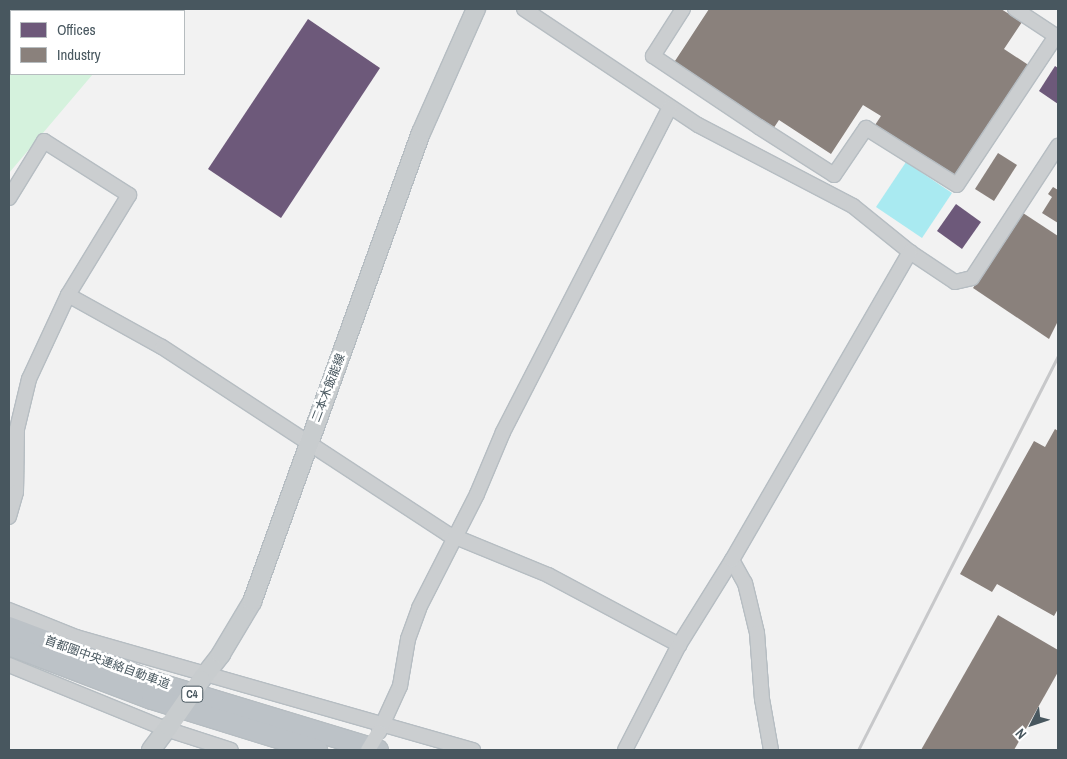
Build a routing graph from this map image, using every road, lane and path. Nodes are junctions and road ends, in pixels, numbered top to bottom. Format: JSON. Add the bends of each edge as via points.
{"nodes":[{"id":1,"x":476,"y":9,"type":"edge"},
{"id":2,"x":524,"y":9,"type":"edge"},
{"id":3,"x":683,"y":9,"type":"edge"},
{"id":4,"x":1015,"y":9,"type":"edge"},
{"id":5,"x":1057,"y":34,"type":"edge"},
{"id":6,"x":670,"y":107,"type":"junction"},
{"id":7,"x":1058,"y":146,"type":"edge"},
{"id":8,"x":9,"y":198,"type":"edge"},
{"id":9,"x":910,"y":252,"type":"junction"},
{"id":10,"x":68,"y":295,"type":"junction"},
{"id":11,"x":13,"y":429,"type":"edge"},
{"id":12,"x":308,"y":444,"type":"junction"},
{"id":13,"x":9,"y":517,"type":"edge"},
{"id":14,"x":455,"y":536,"type":"junction"},
{"id":15,"x":732,"y":560,"type":"junction"},
{"id":16,"x":9,"y":610,"type":"edge"},
{"id":17,"x":9,"y":627,"type":"edge"},
{"id":18,"x":9,"y":645,"type":"edge"},
{"id":19,"x":679,"y":645,"type":"junction"},
{"id":20,"x":9,"y":664,"type":"edge"},
{"id":21,"x":204,"y":676,"type":"junction"},
{"id":22,"x":167,"y":728,"type":"junction"},
{"id":23,"x":380,"y":736,"type":"edge"},
{"id":24,"x":151,"y":750,"type":"edge"},
{"id":25,"x":232,"y":750,"type":"edge"},
{"id":26,"x":317,"y":750,"type":"edge"},
{"id":27,"x":368,"y":750,"type":"edge"},
{"id":28,"x":474,"y":750,"type":"edge"},
{"id":29,"x":625,"y":750,"type":"edge"},
{"id":30,"x":772,"y":750,"type":"edge"}],
"edges":[{"from":1,"to":12,"type":"main road","name":"二本木飯能線","via":[[421,133]]},
{"from":2,"to":6,"type":"street","via":[[580,43]]},
{"from":3,"to":5,"type":"street","via":[[653,56],[834,175],[866,128],[956,185]]},
{"from":4,"to":5,"type":"street"},
{"from":6,"to":9,"type":"street","via":[[737,147],[853,206]]},
{"from":6,"to":14,"type":"street","via":[[511,416]]},
{"from":7,"to":9,"type":"street","via":[[972,278],[955,282]]},
{"from":8,"to":10,"type":"street","via":[[44,141],[129,195]]},
{"from":9,"to":15,"type":"street"},
{"from":10,"to":11,"type":"street","via":[[29,379]]},
{"from":10,"to":12,"type":"street","via":[[162,347]]},
{"from":11,"to":13,"type":"street","via":[[16,492]]},
{"from":12,"to":14,"type":"street"},
{"from":12,"to":21,"type":"main road","name":"二本木飯能線","via":[[252,602]]},
{"from":14,"to":19,"type":"street","via":[[548,575]]},
{"from":14,"to":23,"type":"street","via":[[412,623],[400,686]]},
{"from":15,"to":19,"type":"street"},
{"from":15,"to":30,"type":"street","via":[[745,583],[757,633],[762,699]]},
{"from":16,"to":21,"type":"street","via":[[76,637]]},
{"from":17,"to":23,"type":"highway","name":"首都圏中央連絡自動車道","number":"C4","via":[[158,683]]},
{"from":18,"to":26,"type":"highway","name":"首都圏中央連絡自動車道","number":"C4","via":[[152,699]]},
{"from":19,"to":29,"type":"street"},
{"from":20,"to":22,"type":"street"},
{"from":21,"to":22,"type":"main road","name":"二本木飯能線","bridge":true},
{"from":21,"to":23,"type":"street"},
{"from":22,"to":24,"type":"main road","name":"二本木飯能線"},
{"from":22,"to":25,"type":"street"},
{"from":23,"to":27,"type":"street","bridge":true},
{"from":23,"to":28,"type":"street"}]}
